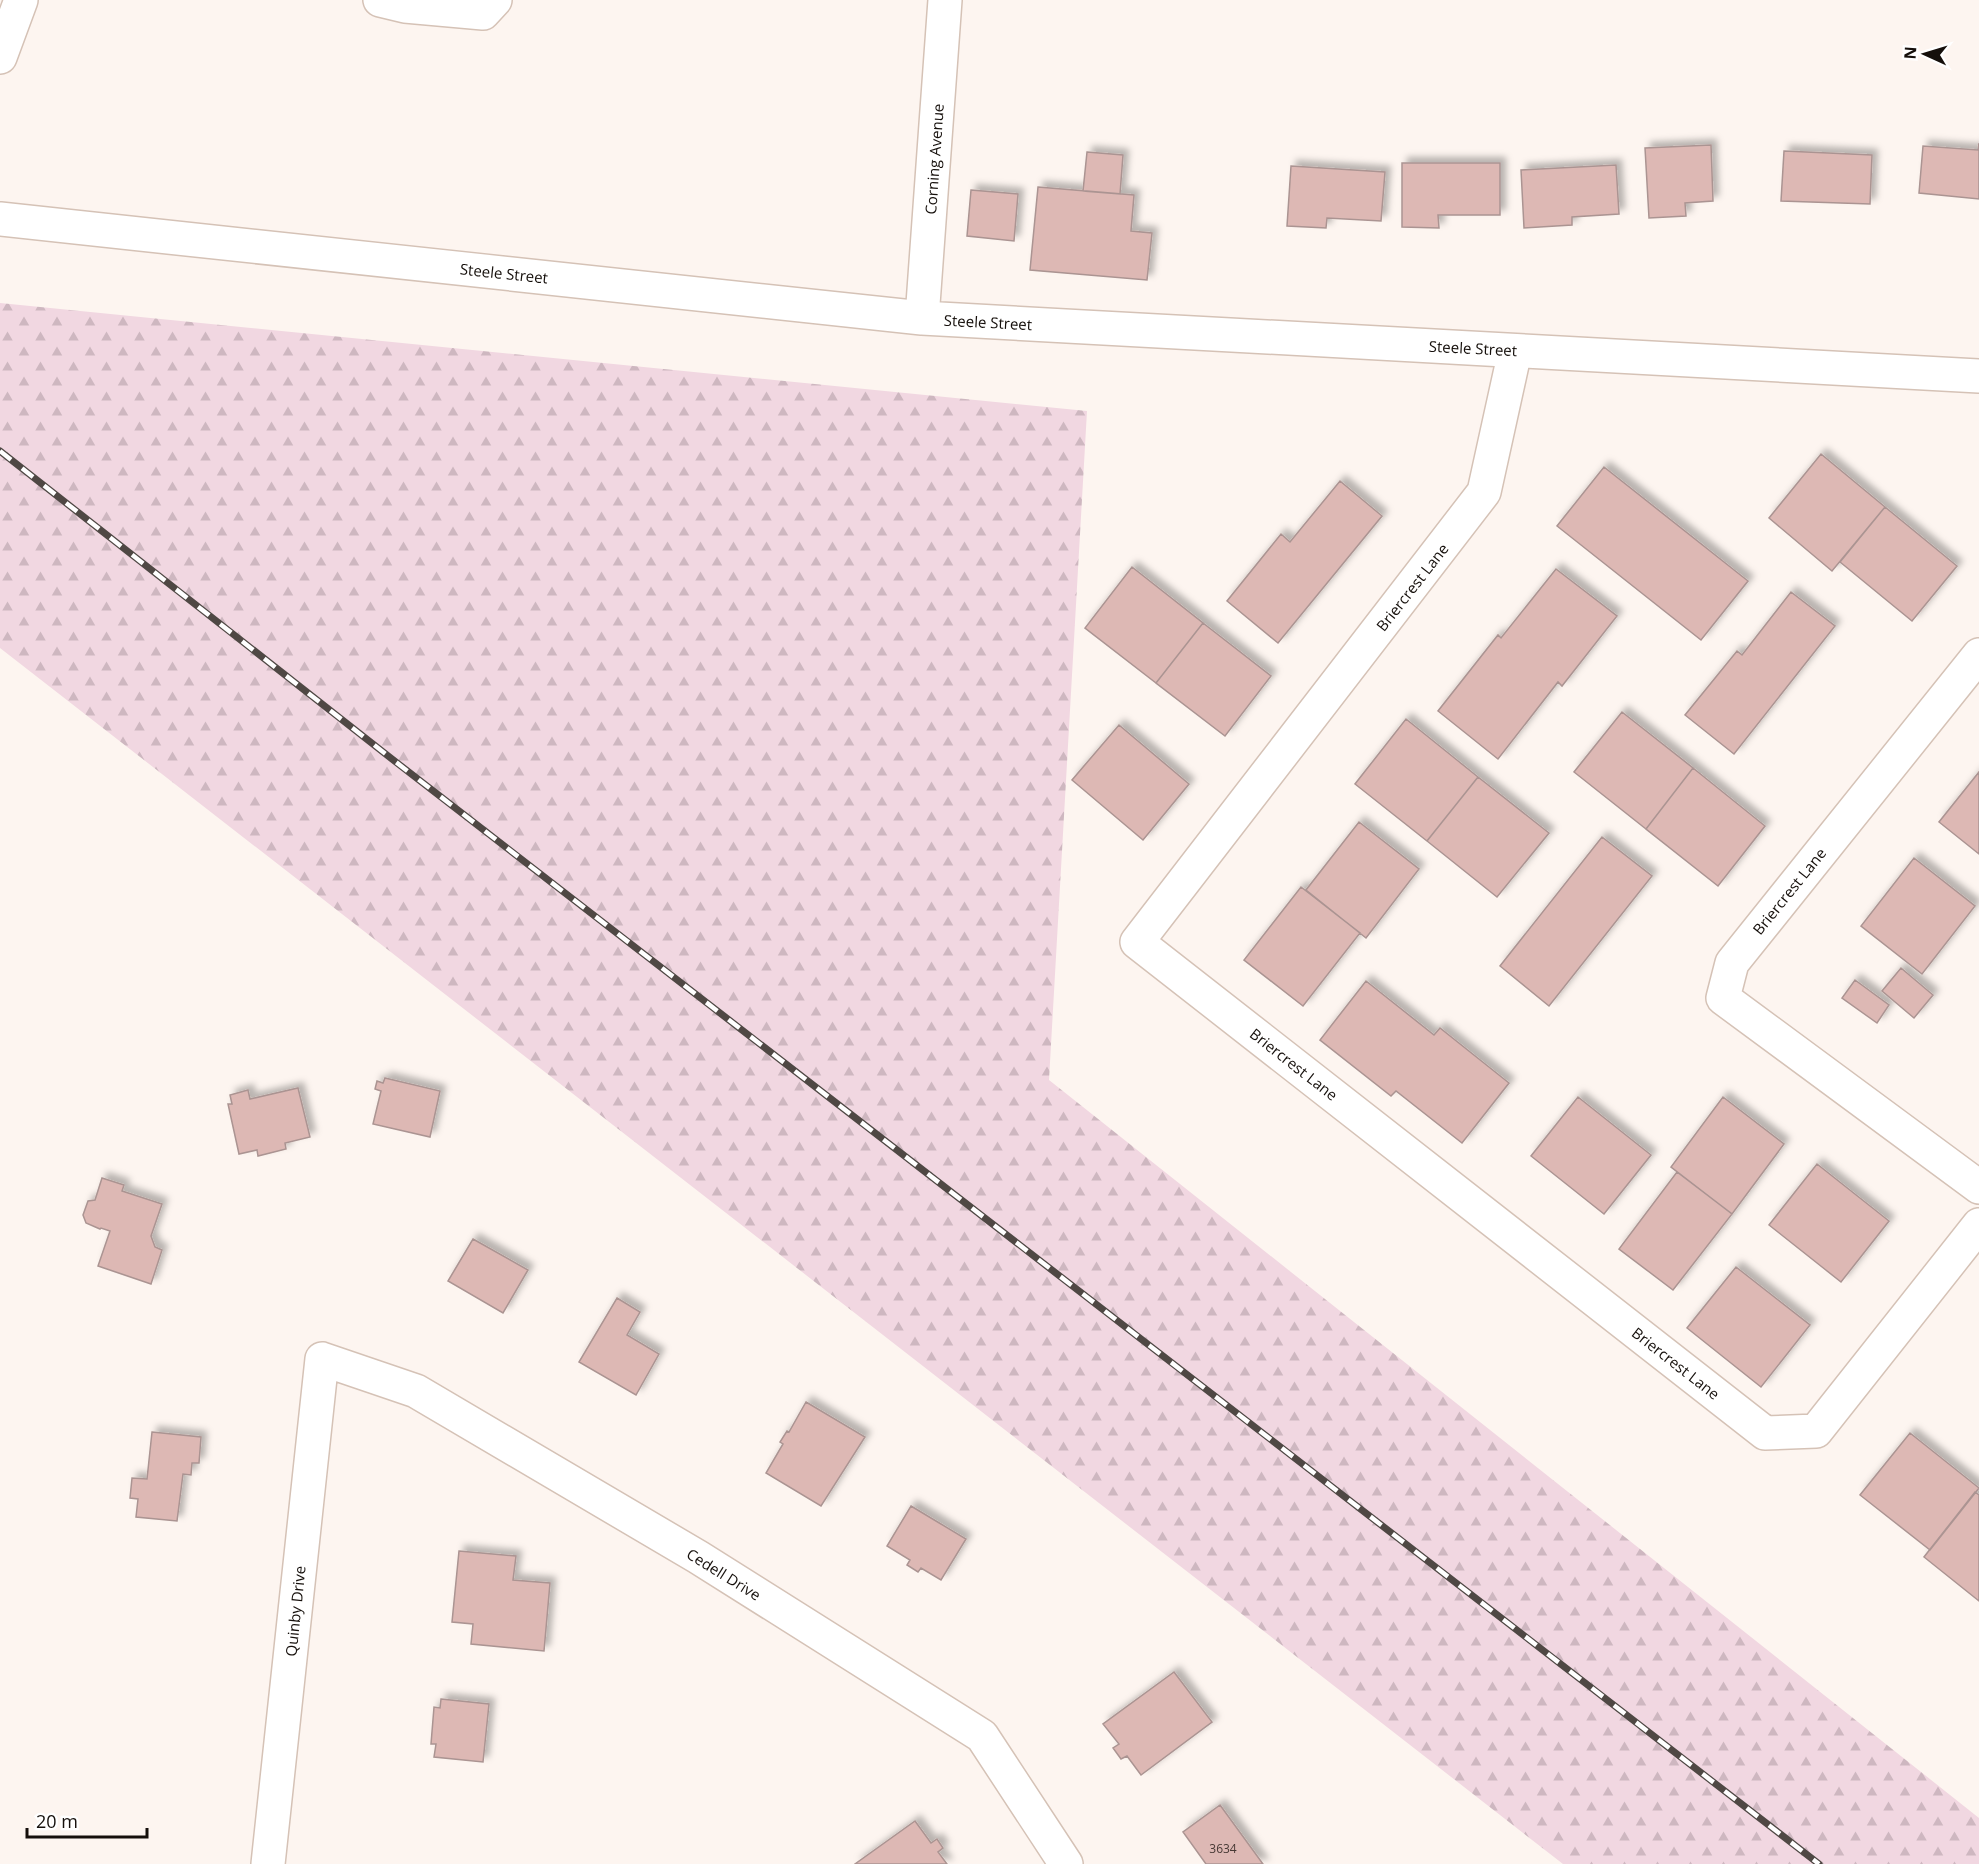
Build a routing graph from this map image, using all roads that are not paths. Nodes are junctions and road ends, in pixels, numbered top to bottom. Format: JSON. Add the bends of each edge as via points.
{"nodes":[{"id":1,"x":21,"y":0,"type":"edge"},
{"id":2,"x":380,"y":0,"type":"edge"},
{"id":3,"x":495,"y":0,"type":"edge"},
{"id":4,"x":945,"y":0,"type":"edge"},
{"id":5,"x":0,"y":57,"type":"edge"},
{"id":6,"x":0,"y":219,"type":"edge"},
{"id":7,"x":922,"y":318,"type":"junction"},
{"id":8,"x":1515,"y":351,"type":"junction"},
{"id":9,"x":1979,"y":376,"type":"edge"},
{"id":10,"x":1979,"y":655,"type":"edge"},
{"id":11,"x":1979,"y":1187,"type":"edge"},
{"id":12,"x":1979,"y":1225,"type":"edge"},
{"id":13,"x":321,"y":1359,"type":"joint"},
{"id":14,"x":268,"y":1864,"type":"edge"},
{"id":15,"x":1066,"y":1864,"type":"edge"}],
"edges":[{"from":1,"to":5,"type":"street"},
{"from":2,"to":3,"type":"street","via":[[483,13]]},
{"from":4,"to":7,"type":"street","name":"Corning Avenue"},
{"from":6,"to":7,"type":"street","name":"Steele Street"},
{"from":7,"to":8,"type":"street","name":"Steele Street"},
{"from":8,"to":9,"type":"street","name":"Steele Street"},
{"from":8,"to":12,"type":"street","name":"Briercrest Lane","via":[[1484,492],[1137,942],[1765,1433],[1816,1431]]},
{"from":10,"to":11,"type":"street","name":"Briercrest Lane","via":[[1731,963],[1723,998]]},
{"from":13,"to":14,"type":"street","name":"Quinby Drive"},
{"from":13,"to":15,"type":"street","name":"Cedell Drive","via":[[416,1391],[698,1557],[982,1736]]}]}
